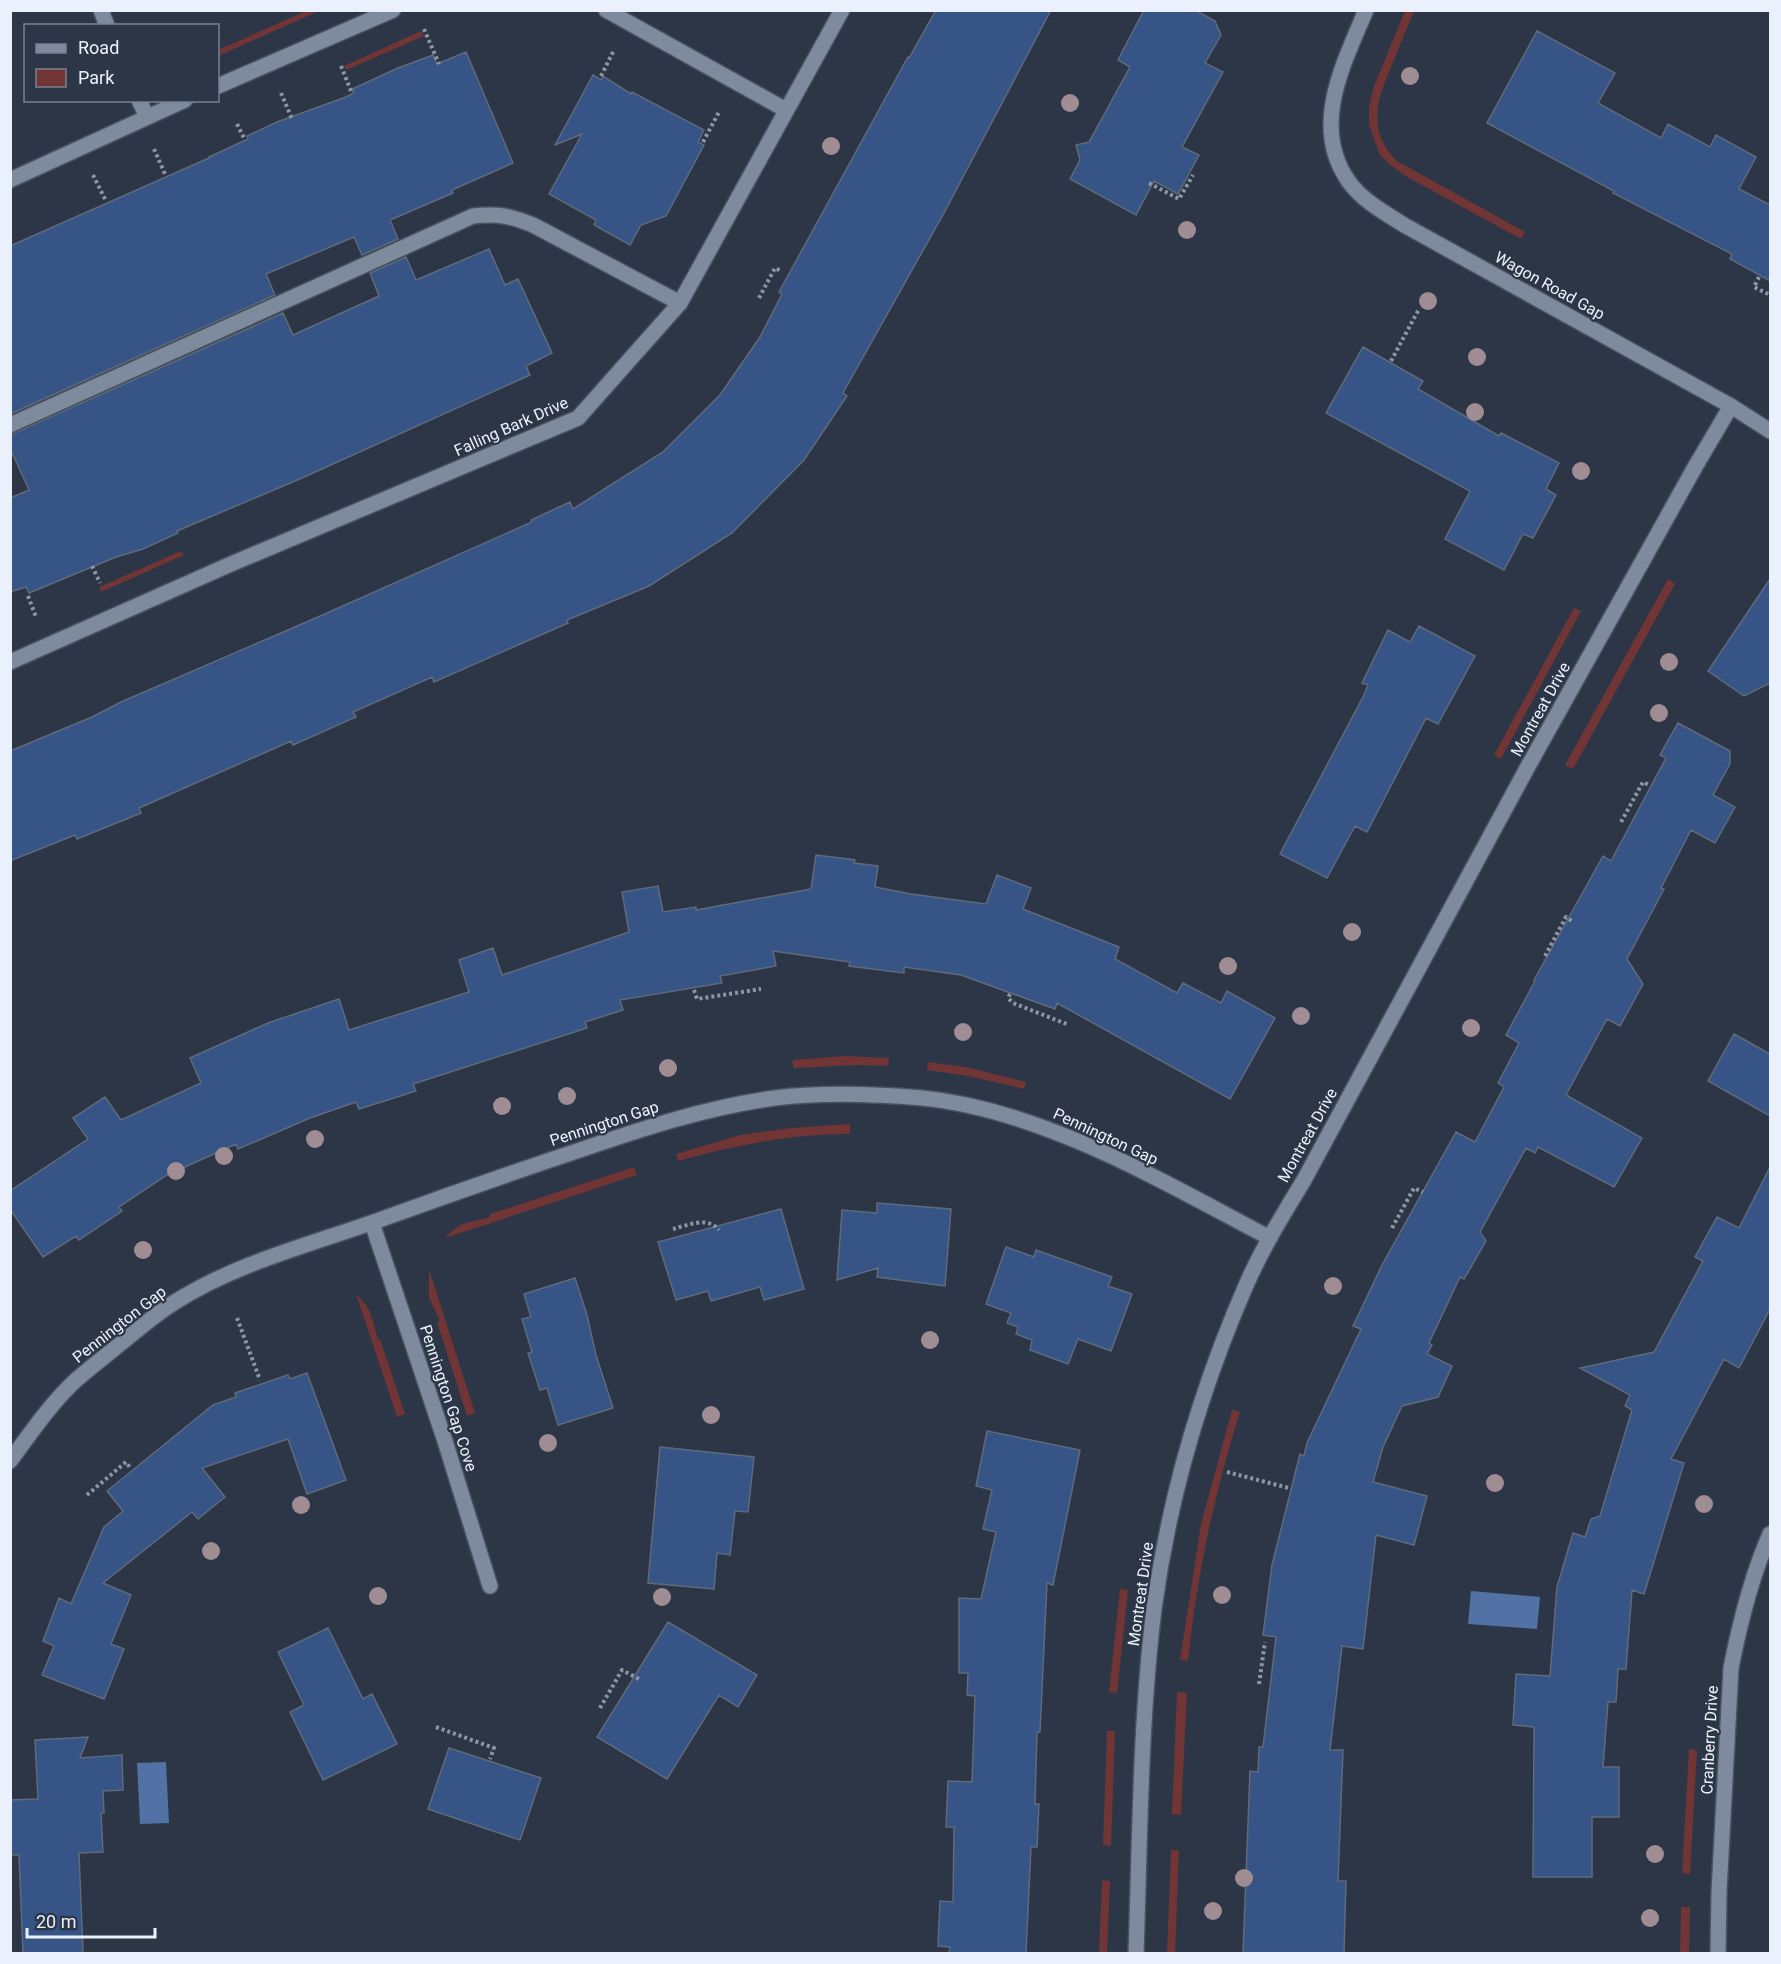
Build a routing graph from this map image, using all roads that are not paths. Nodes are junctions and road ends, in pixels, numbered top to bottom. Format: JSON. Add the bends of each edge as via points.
{"nodes":[{"id":1,"x":393,"y":10,"type":"edge"},
{"id":2,"x":606,"y":10,"type":"edge"},
{"id":3,"x":842,"y":10,"type":"edge"},
{"id":4,"x":1366,"y":10,"type":"edge"},
{"id":5,"x":219,"y":87,"type":"edge"},
{"id":6,"x":141,"y":102,"type":"edge"},
{"id":7,"x":181,"y":102,"type":"edge"},
{"id":8,"x":786,"y":110,"type":"junction"},
{"id":9,"x":147,"y":117,"type":"junction"},
{"id":10,"x":10,"y":180,"type":"edge"},
{"id":11,"x":680,"y":303,"type":"junction"},
{"id":12,"x":1731,"y":406,"type":"junction"},
{"id":13,"x":10,"y":425,"type":"edge"},
{"id":14,"x":1770,"y":431,"type":"edge"},
{"id":15,"x":10,"y":662,"type":"edge"},
{"id":16,"x":372,"y":1223,"type":"junction"},
{"id":17,"x":1270,"y":1238,"type":"junction"},
{"id":18,"x":10,"y":1461,"type":"edge"},
{"id":19,"x":1770,"y":1534,"type":"edge"},
{"id":20,"x":490,"y":1586,"type":"dead end"},
{"id":21,"x":1136,"y":1953,"type":"edge"},
{"id":22,"x":1718,"y":1953,"type":"edge"}],
"edges":[{"from":1,"to":5,"type":"street"},
{"from":2,"to":8,"type":"street"},
{"from":3,"to":8,"type":"street","name":"Falling Bark Drive"},
{"from":4,"to":12,"type":"street","name":"Wagon Road Gap","via":[[1332,100],[1334,149],[1350,184],[1404,225]]},
{"from":6,"to":9,"type":"street"},
{"from":7,"to":9,"type":"street"},
{"from":8,"to":11,"type":"street","name":"Falling Bark Drive"},
{"from":9,"to":10,"type":"street"},
{"from":11,"to":13,"type":"street","via":[[533,225],[493,213],[473,216]]},
{"from":11,"to":15,"type":"street","name":"Falling Bark Drive","via":[[578,418]]},
{"from":12,"to":14,"type":"street","name":"Wagon Road Gap"},
{"from":12,"to":17,"type":"street","name":"Montreat Drive"},
{"from":16,"to":17,"type":"street","name":"Pennington Gap","via":[[631,1132],[696,1114],[778,1098],[866,1094],[960,1104],[1033,1123],[1160,1181]]},
{"from":16,"to":18,"type":"street","name":"Pennington Gap","via":[[248,1266],[175,1302],[74,1382]]},
{"from":16,"to":20,"type":"street","name":"Pennington Gap Cove"},
{"from":17,"to":21,"type":"street","name":"Montreat Drive","via":[[1231,1323],[1188,1444],[1161,1567],[1144,1715]]},
{"from":19,"to":22,"type":"street","name":"Cranberry Drive","via":[[1758,1562],[1731,1668]]}]}
